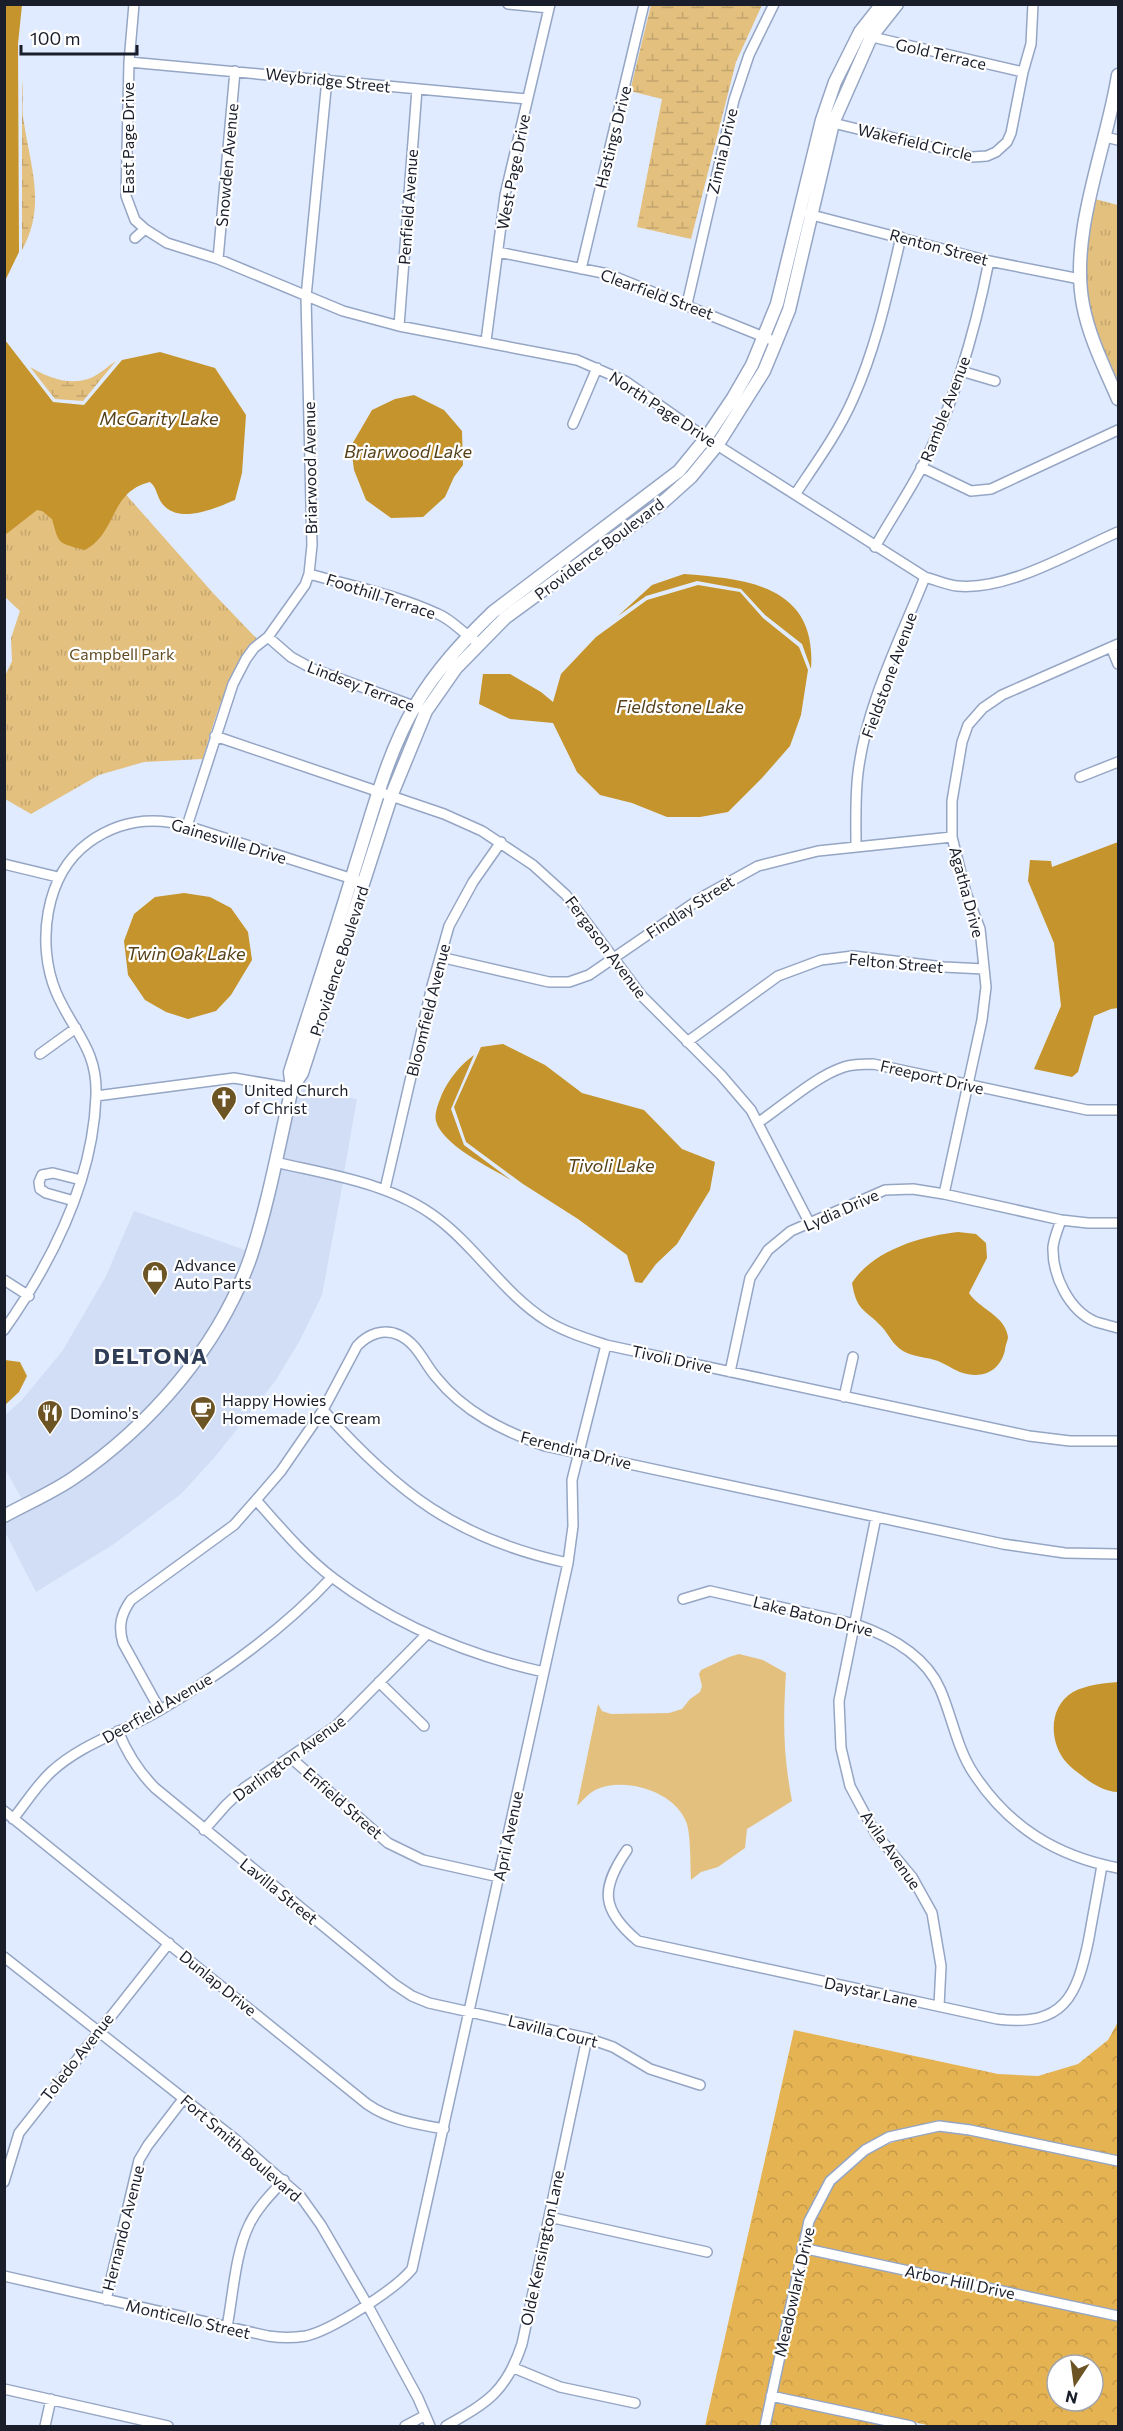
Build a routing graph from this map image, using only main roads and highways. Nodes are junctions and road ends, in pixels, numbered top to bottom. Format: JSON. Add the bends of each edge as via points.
{"nodes":[{"id":1,"x":882,"y":4,"type":"edge"},
{"id":2,"x":897,"y":4,"type":"edge"},
{"id":3,"x":865,"y":35,"type":"junction"},
{"id":4,"x":1119,"y":75,"type":"edge"},
{"id":5,"x":805,"y":213,"type":"junction"},
{"id":6,"x":1119,"y":399,"type":"edge"},
{"id":7,"x":420,"y":709,"type":"junction"},
{"id":8,"x":4,"y":1516,"type":"edge"}],
"edges":[{"from":1,"to":3,"type":"main road","name":"Providence Boulevard"},
{"from":2,"to":3,"type":"main road","name":"Providence Boulevard"},
{"from":3,"to":5,"type":"main road","name":"Providence Boulevard","via":[[827,121]]},
{"from":4,"to":6,"type":"main road","via":[[1084,233],[1080,279],[1091,333]]},
{"from":5,"to":7,"type":"main road","name":"Providence Boulevard","via":[[777,304],[752,365],[706,438],[679,471],[493,612],[444,662]]},
{"from":5,"to":7,"type":"main road","name":"Providence Boulevard","via":[[789,310],[764,371],[718,444],[691,477],[662,503],[505,618]]},
{"from":7,"to":8,"type":"main road","name":"Providence Boulevard","via":[[386,792],[302,1073],[292,1088],[262,1216],[228,1307],[175,1387],[143,1423],[72,1479]]}]}
